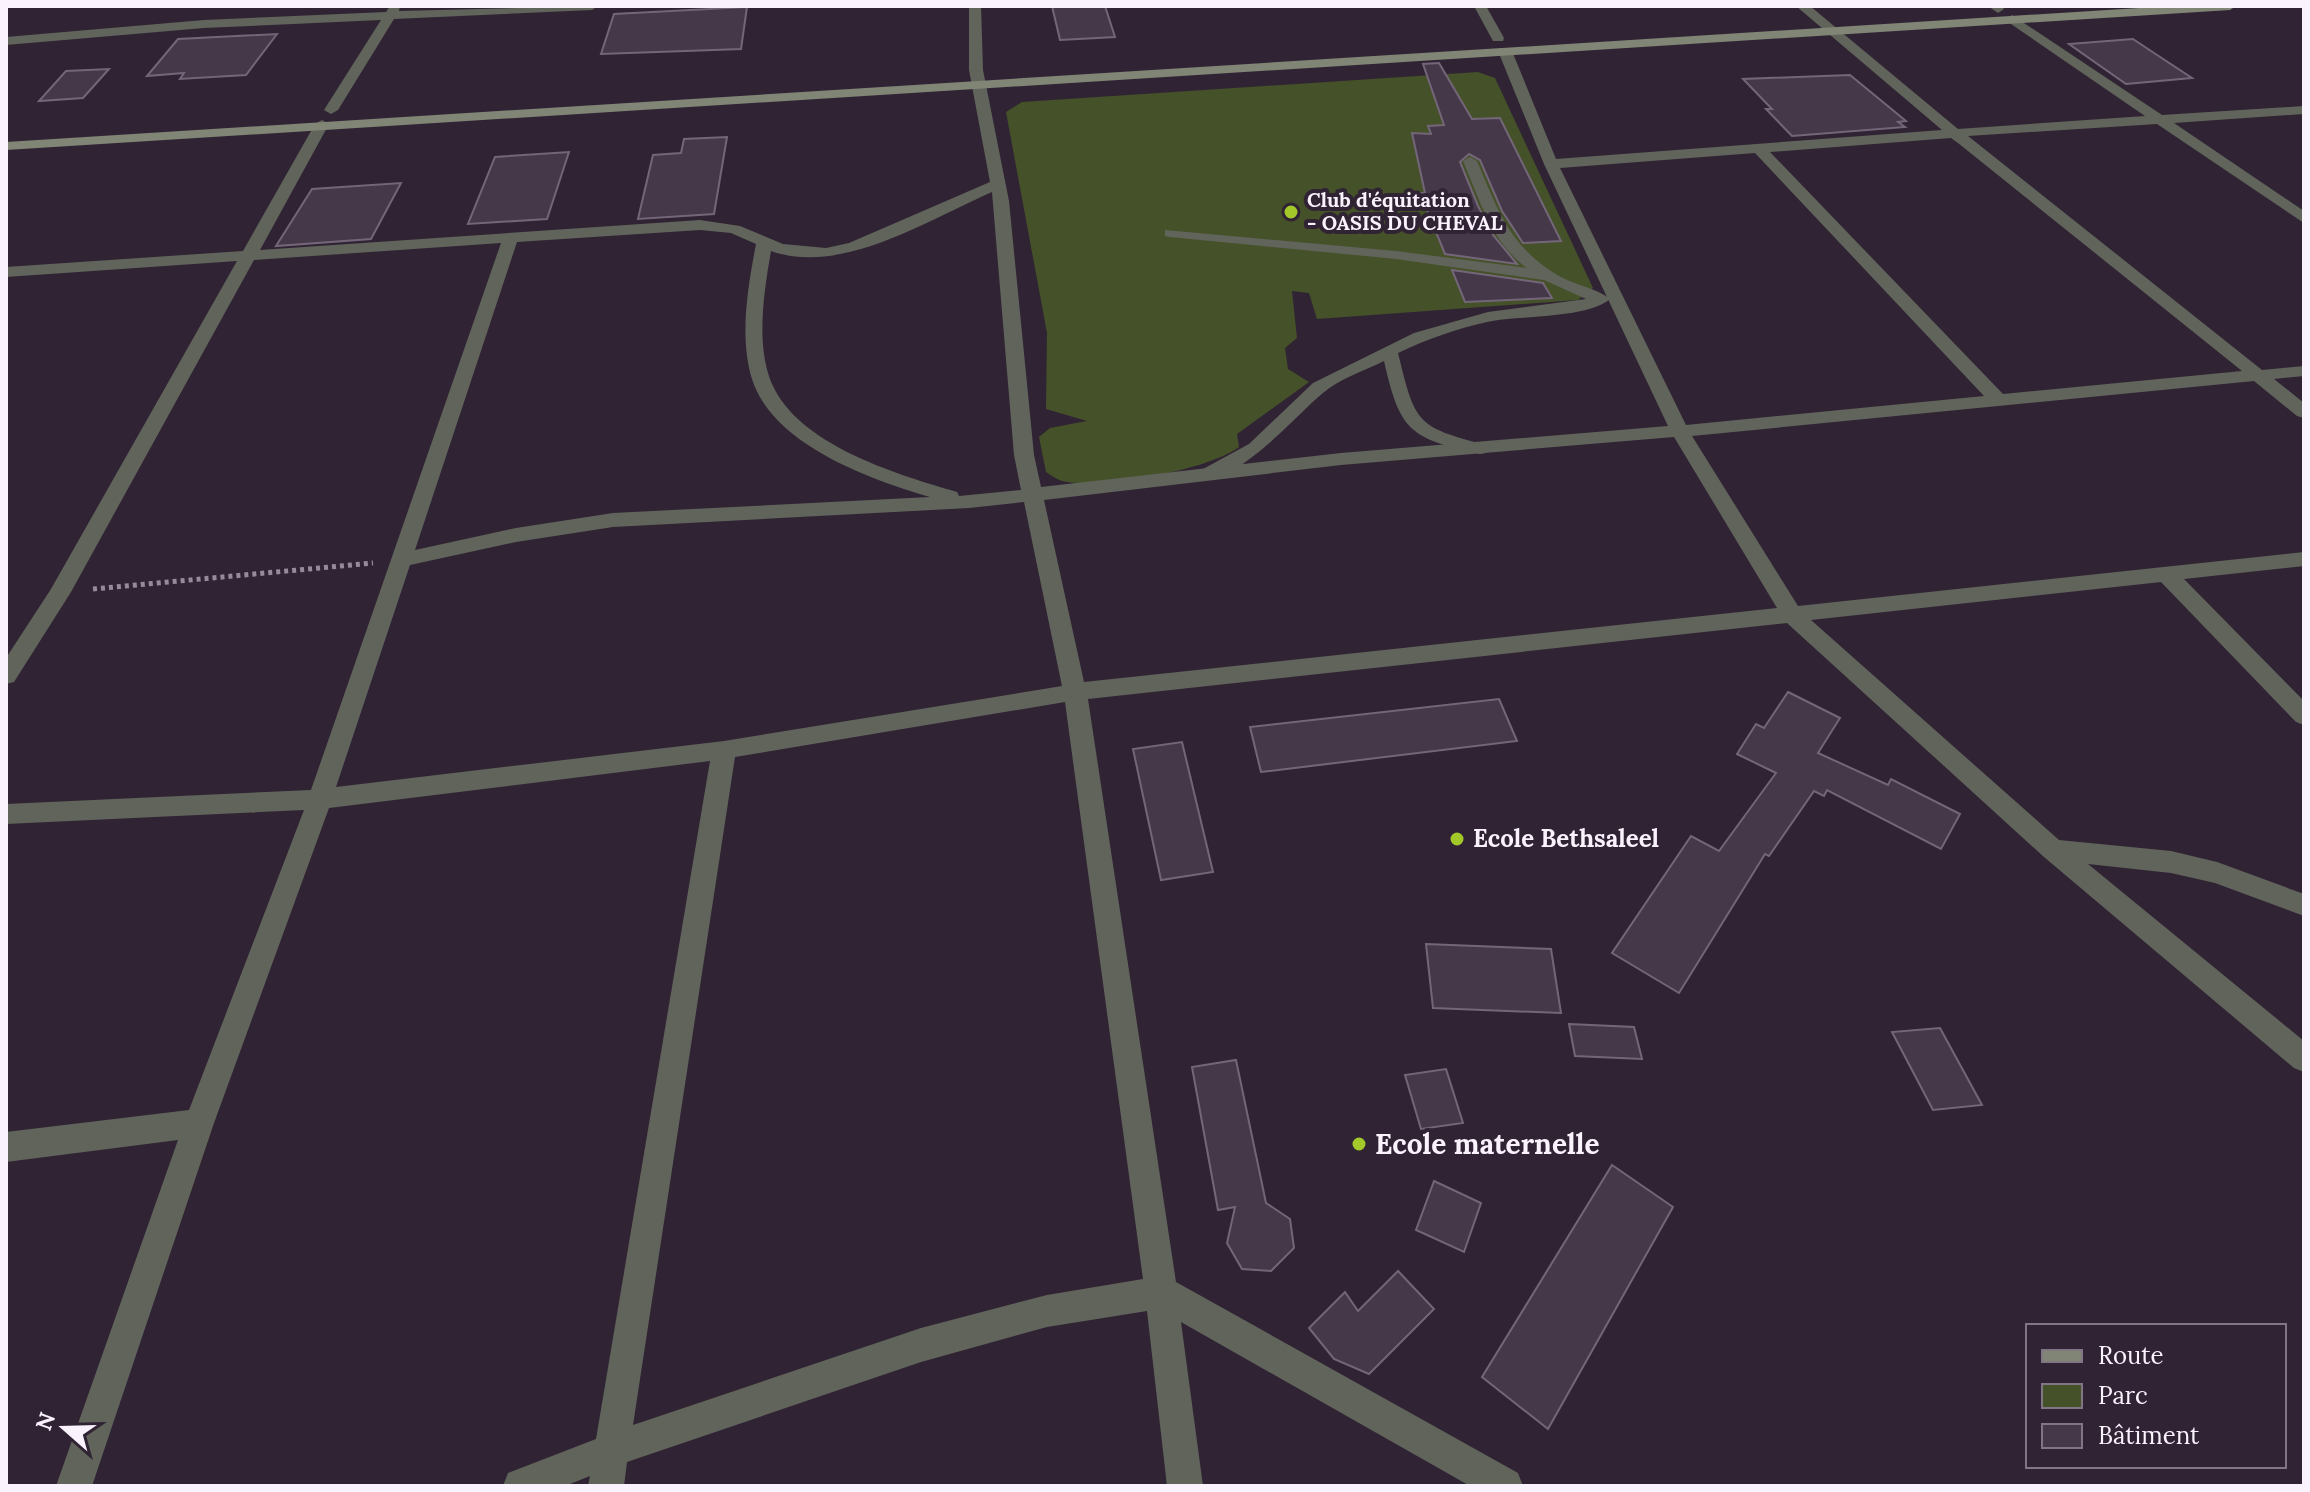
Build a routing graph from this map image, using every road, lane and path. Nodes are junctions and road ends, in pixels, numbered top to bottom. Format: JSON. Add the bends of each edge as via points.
{"nodes":[{"id":1,"x":218,"y":6,"type":"edge"},
{"id":2,"x":592,"y":6,"type":"edge"},
{"id":3,"x":975,"y":6,"type":"edge"},
{"id":4,"x":1480,"y":6,"type":"edge"},
{"id":5,"x":1802,"y":6,"type":"edge"},
{"id":6,"x":2044,"y":6,"type":"edge"},
{"id":7,"x":2230,"y":6,"type":"edge"},
{"id":8,"x":1996,"y":7,"type":"edge"},
{"id":9,"x":393,"y":11,"type":"edge"},
{"id":10,"x":2012,"y":19,"type":"junction"},
{"id":11,"x":204,"y":24,"type":"junction"},
{"id":12,"x":1824,"y":26,"type":"junction"},
{"id":13,"x":6,"y":41,"type":"edge"},
{"id":14,"x":1501,"y":44,"type":"junction"},
{"id":15,"x":1121,"y":61,"type":"dead end"},
{"id":16,"x":977,"y":74,"type":"junction"},
{"id":17,"x":347,"y":109,"type":"dead end"},
{"id":18,"x":2304,"y":110,"type":"edge"},
{"id":19,"x":323,"y":115,"type":"junction"},
{"id":20,"x":238,"y":116,"type":"dead end"},
{"id":21,"x":2165,"y":121,"type":"junction"},
{"id":22,"x":6,"y":132,"type":"edge"},
{"id":23,"x":1955,"y":133,"type":"junction"},
{"id":24,"x":6,"y":146,"type":"edge"},
{"id":25,"x":1760,"y":150,"type":"junction"},
{"id":26,"x":1470,"y":161,"type":"dead end"},
{"id":27,"x":1551,"y":164,"type":"junction"},
{"id":28,"x":998,"y":184,"type":"junction"},
{"id":29,"x":2302,"y":215,"type":"edge"},
{"id":30,"x":1170,"y":233,"type":"dead end"},
{"id":31,"x":511,"y":237,"type":"junction"},
{"id":32,"x":764,"y":244,"type":"junction"},
{"id":33,"x":246,"y":255,"type":"junction"},
{"id":34,"x":6,"y":272,"type":"edge"},
{"id":35,"x":1550,"y":276,"type":"junction"},
{"id":36,"x":1599,"y":298,"type":"junction"},
{"id":37,"x":1619,"y":304,"type":"junction"},
{"id":38,"x":1390,"y":353,"type":"junction"},
{"id":39,"x":2304,"y":371,"type":"edge"},
{"id":40,"x":2261,"y":375,"type":"junction"},
{"id":41,"x":1997,"y":399,"type":"junction"},
{"id":42,"x":2304,"y":412,"type":"edge"},
{"id":43,"x":1680,"y":431,"type":"junction"},
{"id":44,"x":1480,"y":449,"type":"junction"},
{"id":45,"x":1209,"y":473,"type":"junction"},
{"id":46,"x":1030,"y":495,"type":"junction"},
{"id":47,"x":969,"y":502,"type":"junction"},
{"id":48,"x":2304,"y":559,"type":"edge"},
{"id":49,"x":400,"y":560,"type":"junction"},
{"id":50,"x":2166,"y":574,"type":"junction"},
{"id":51,"x":60,"y":592,"type":"junction"},
{"id":52,"x":1792,"y":615,"type":"junction"},
{"id":53,"x":6,"y":676,"type":"edge"},
{"id":54,"x":1075,"y":692,"type":"junction"},
{"id":55,"x":2304,"y":716,"type":"edge"},
{"id":56,"x":724,"y":750,"type":"junction"},
{"id":57,"x":320,"y":799,"type":"junction"},
{"id":58,"x":6,"y":814,"type":"edge"},
{"id":59,"x":2053,"y":850,"type":"junction"},
{"id":60,"x":2304,"y":905,"type":"edge"},
{"id":61,"x":2304,"y":1059,"type":"edge"},
{"id":62,"x":199,"y":1123,"type":"junction"},
{"id":63,"x":6,"y":1147,"type":"edge"},
{"id":64,"x":1161,"y":1292,"type":"junction"},
{"id":65,"x":609,"y":1451,"type":"junction"},
{"id":66,"x":74,"y":1486,"type":"edge"},
{"id":67,"x":521,"y":1486,"type":"edge"},
{"id":68,"x":606,"y":1486,"type":"edge"},
{"id":69,"x":1185,"y":1486,"type":"edge"},
{"id":70,"x":1505,"y":1486,"type":"edge"}],
"edges":[{"from":1,"to":11,"type":"street"},
{"from":2,"to":9,"type":"street"},
{"from":3,"to":16,"type":"street"},
{"from":4,"to":14,"type":"street"},
{"from":5,"to":12,"type":"street"},
{"from":6,"to":8,"type":"street"},
{"from":7,"to":10,"type":"street"},
{"from":8,"to":12,"type":"street"},
{"from":9,"to":11,"type":"street"},
{"from":9,"to":19,"type":"street"},
{"from":10,"to":12,"type":"street"},
{"from":10,"to":21,"type":"street"},
{"from":11,"to":13,"type":"street"},
{"from":12,"to":14,"type":"street"},
{"from":12,"to":23,"type":"street"},
{"from":14,"to":15,"type":"street"},
{"from":14,"to":16,"type":"street"},
{"from":14,"to":27,"type":"street"},
{"from":16,"to":19,"type":"street"},
{"from":16,"to":28,"type":"street"},
{"from":17,"to":19,"type":"street"},
{"from":18,"to":21,"type":"street"},
{"from":19,"to":24,"type":"street"},
{"from":19,"to":33,"type":"street"},
{"from":20,"to":22,"type":"street"},
{"from":21,"to":23,"type":"street"},
{"from":21,"to":29,"type":"street"},
{"from":23,"to":25,"type":"street"},
{"from":23,"to":40,"type":"street"},
{"from":25,"to":27,"type":"street"},
{"from":25,"to":41,"type":"street"},
{"from":26,"to":35,"type":"lane","via":[[1506,240]]},
{"from":27,"to":37,"type":"street"},
{"from":28,"to":32,"type":"street","via":[[854,247],[816,253]]},
{"from":28,"to":46,"type":"street"},
{"from":30,"to":35,"type":"lane"},
{"from":31,"to":32,"type":"street","via":[[720,225]]},
{"from":31,"to":33,"type":"street"},
{"from":31,"to":49,"type":"street"},
{"from":32,"to":47,"type":"street","via":[[754,334],[765,389],[784,415],[832,451],[874,472]]},
{"from":33,"to":34,"type":"street"},
{"from":33,"to":51,"type":"street"},
{"from":35,"to":36,"type":"lane"},
{"from":36,"to":37,"type":"lane"},
{"from":36,"to":38,"type":"lane","via":[[1589,304],[1446,326]]},
{"from":37,"to":43,"type":"street"},
{"from":38,"to":44,"type":"lane","via":[[1403,410],[1416,426],[1428,435]]},
{"from":38,"to":45,"type":"lane","via":[[1319,387],[1255,448]]},
{"from":39,"to":40,"type":"street"},
{"from":40,"to":41,"type":"street"},
{"from":40,"to":42,"type":"street"},
{"from":41,"to":43,"type":"street"},
{"from":43,"to":44,"type":"street"},
{"from":43,"to":52,"type":"street"},
{"from":44,"to":45,"type":"street"},
{"from":45,"to":46,"type":"street"},
{"from":46,"to":47,"type":"street"},
{"from":46,"to":54,"type":"street"},
{"from":47,"to":49,"type":"street","via":[[613,520]]},
{"from":48,"to":50,"type":"street"},
{"from":49,"to":51,"type":"path"},
{"from":49,"to":57,"type":"street"},
{"from":50,"to":52,"type":"street"},
{"from":50,"to":55,"type":"street"},
{"from":51,"to":53,"type":"street"},
{"from":52,"to":54,"type":"street"},
{"from":52,"to":59,"type":"street"},
{"from":54,"to":56,"type":"street"},
{"from":54,"to":64,"type":"street"},
{"from":56,"to":57,"type":"street"},
{"from":56,"to":65,"type":"street"},
{"from":57,"to":58,"type":"street"},
{"from":57,"to":62,"type":"street"},
{"from":59,"to":60,"type":"street","via":[[2171,862]]},
{"from":59,"to":61,"type":"street"},
{"from":62,"to":63,"type":"street"},
{"from":62,"to":66,"type":"street"},
{"from":64,"to":65,"type":"street","via":[[1047,1311],[921,1345]]},
{"from":64,"to":69,"type":"street"},
{"from":64,"to":70,"type":"street"},
{"from":65,"to":67,"type":"street"},
{"from":65,"to":68,"type":"street"}]}
